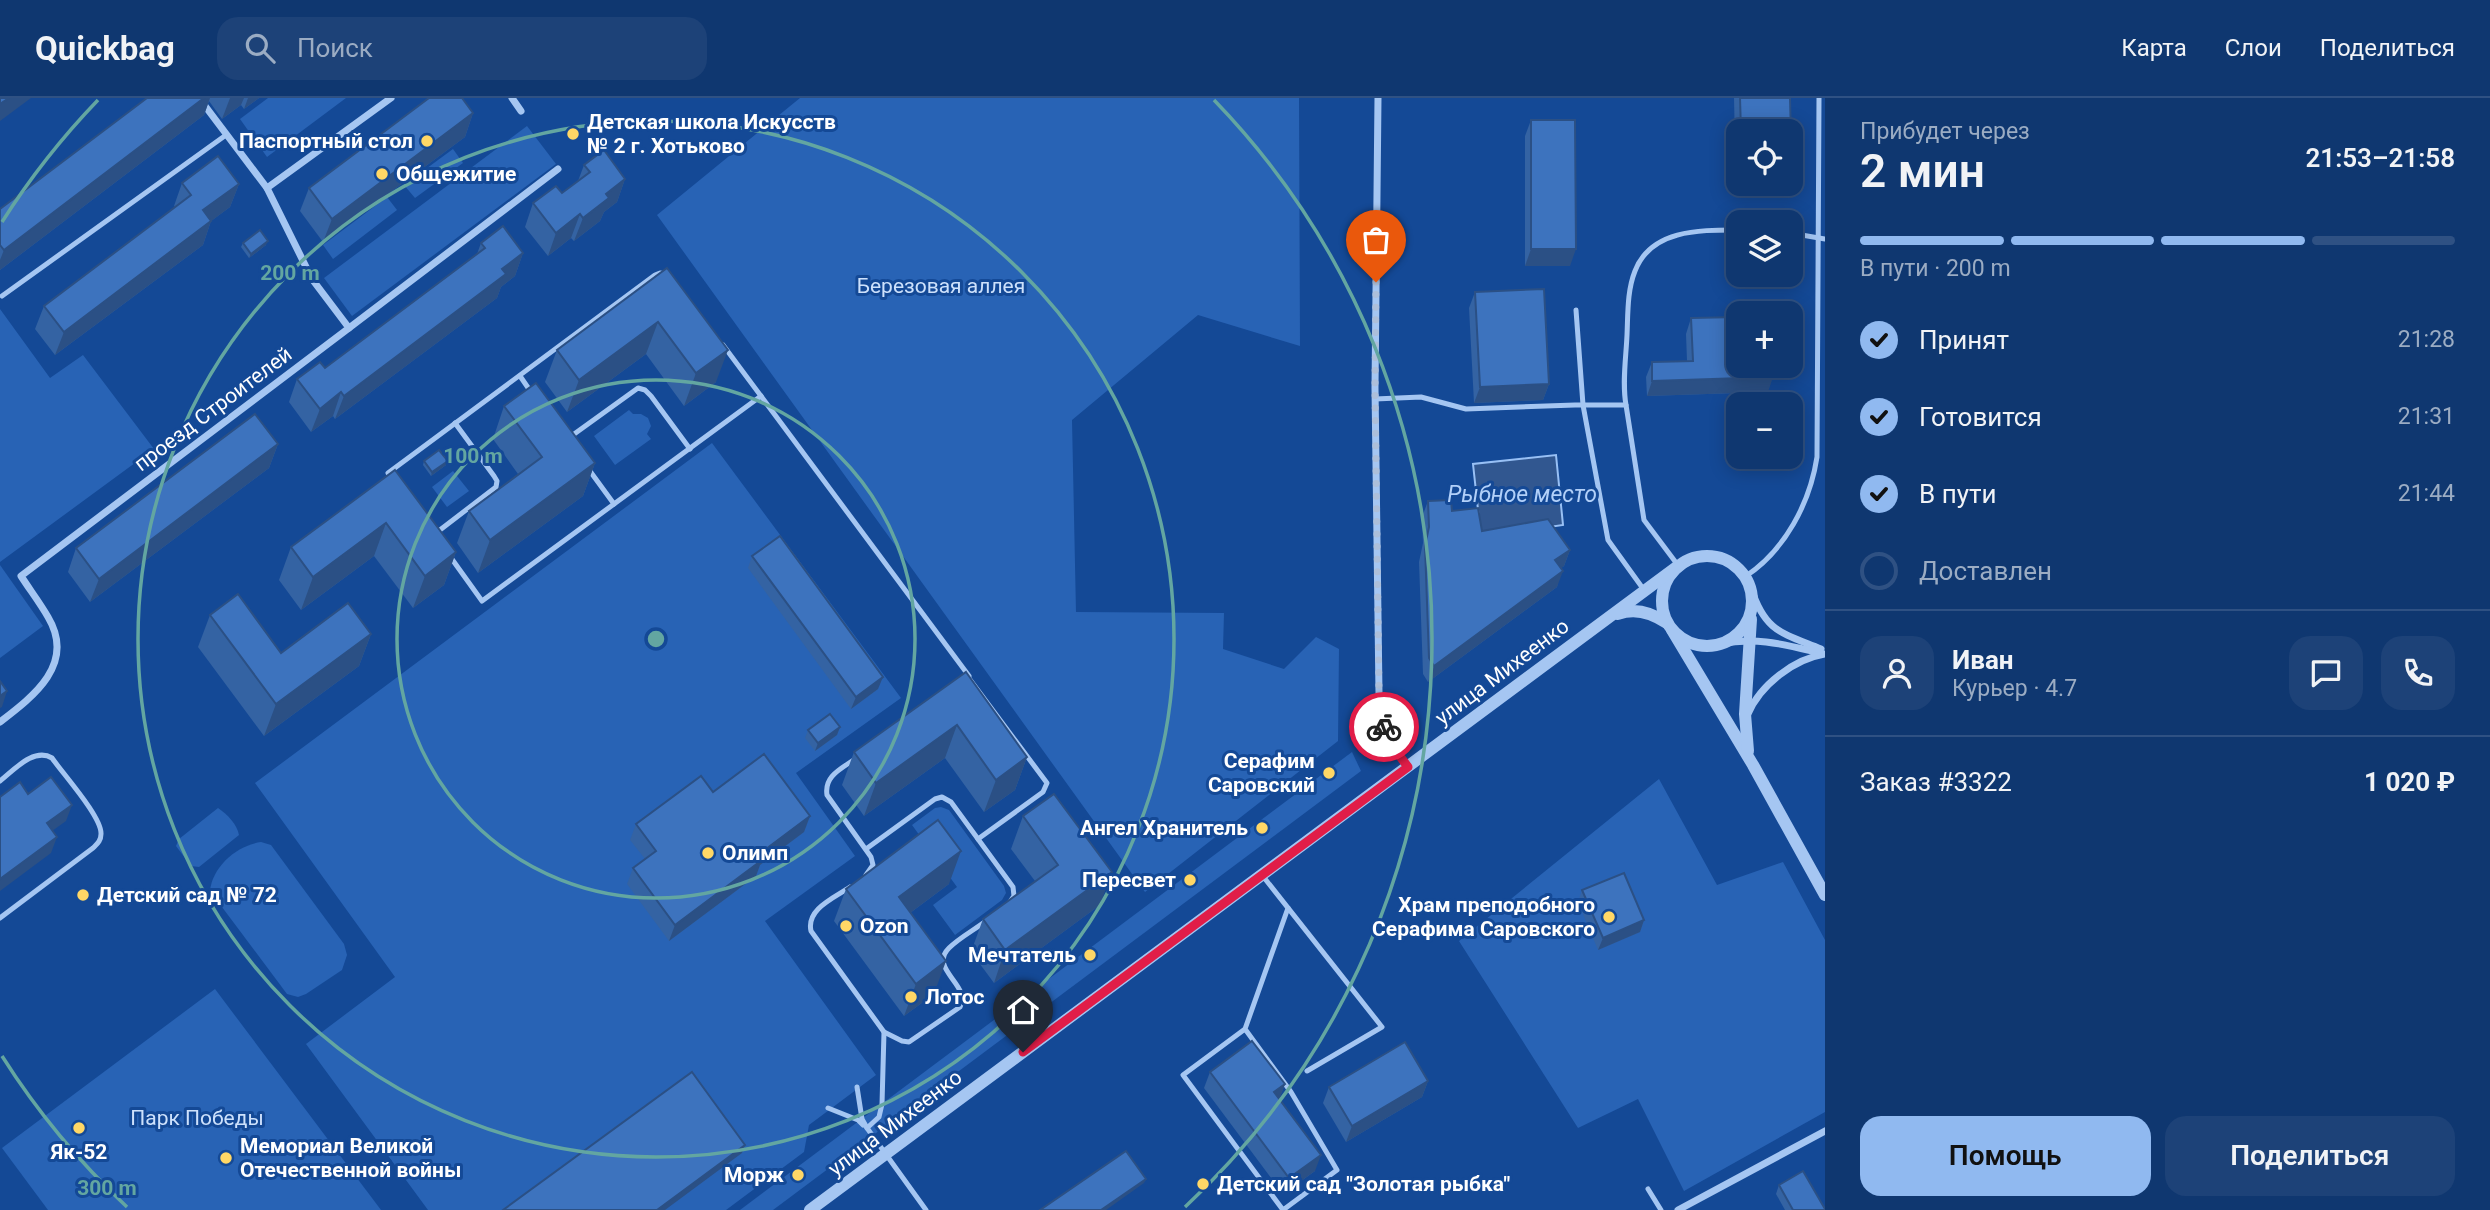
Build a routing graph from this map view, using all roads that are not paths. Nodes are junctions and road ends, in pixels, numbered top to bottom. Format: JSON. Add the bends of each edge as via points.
{"nodes":[{"id":1,"x":198,"y":98,"type":"edge"},
{"id":2,"x":391,"y":98,"type":"edge"},
{"id":3,"x":512,"y":98,"type":"edge"},
{"id":4,"x":1378,"y":98,"type":"edge"},
{"id":5,"x":1819,"y":98,"type":"edge"},
{"id":6,"x":521,"y":111,"type":"dead end"},
{"id":7,"x":226,"y":135,"type":"junction"},
{"id":8,"x":558,"y":169,"type":"dead end"},
{"id":9,"x":267,"y":188,"type":"junction"},
{"id":10,"x":1726,"y":231,"type":"edge"},
{"id":11,"x":1803,"y":235,"type":"edge"},
{"id":12,"x":1822,"y":239,"type":"edge"},
{"id":13,"x":674,"y":279,"type":"edge"},
{"id":14,"x":2,"y":296,"type":"edge"},
{"id":15,"x":1576,"y":310,"type":"dead end"},
{"id":16,"x":349,"y":328,"type":"junction"},
{"id":17,"x":722,"y":343,"type":"edge"},
{"id":18,"x":520,"y":376,"type":"junction"},
{"id":19,"x":761,"y":396,"type":"junction"},
{"id":20,"x":535,"y":397,"type":"edge"},
{"id":21,"x":1375,"y":399,"type":"junction"},
{"id":22,"x":1583,"y":405,"type":"junction"},
{"id":23,"x":1626,"y":405,"type":"junction"},
{"id":24,"x":455,"y":423,"type":"junction"},
{"id":25,"x":566,"y":439,"type":"edge"},
{"id":26,"x":690,"y":449,"type":"junction"},
{"id":27,"x":582,"y":461,"type":"edge"},
{"id":28,"x":396,"y":484,"type":"edge"},
{"id":29,"x":614,"y":504,"type":"junction"},
{"id":30,"x":426,"y":524,"type":"edge"},
{"id":31,"x":434,"y":535,"type":"junction"},
{"id":32,"x":1678,"y":566,"type":"junction"},
{"id":33,"x":1748,"y":582,"type":"junction"},
{"id":34,"x":1645,"y":590,"type":"junction"},
{"id":35,"x":1751,"y":613,"type":"junction"},
{"id":36,"x":1608,"y":618,"type":"junction"},
{"id":37,"x":1670,"y":626,"type":"junction"},
{"id":38,"x":1749,"y":640,"type":"junction"},
{"id":39,"x":1721,"y":645,"type":"junction"},
{"id":40,"x":1825,"y":653,"type":"edge"},
{"id":41,"x":969,"y":677,"type":"junction"},
{"id":42,"x":958,"y":684,"type":"edge"},
{"id":43,"x":0,"y":722,"type":"edge"},
{"id":44,"x":1745,"y":725,"type":"junction"},
{"id":45,"x":862,"y":754,"type":"edge"},
{"id":46,"x":1753,"y":765,"type":"junction"},
{"id":47,"x":1408,"y":767,"type":"junction"},
{"id":48,"x":0,"y":781,"type":"edge"},
{"id":49,"x":978,"y":839,"type":"junction"},
{"id":50,"x":866,"y":849,"type":"junction"},
{"id":51,"x":1262,"y":875,"type":"junction"},
{"id":52,"x":1825,"y":895,"type":"edge"},
{"id":53,"x":1009,"y":904,"type":"edge"},
{"id":54,"x":1288,"y":908,"type":"junction"},
{"id":55,"x":0,"y":918,"type":"edge"},
{"id":56,"x":988,"y":919,"type":"edge"},
{"id":57,"x":1245,"y":1029,"type":"junction"},
{"id":58,"x":884,"y":1032,"type":"junction"},
{"id":59,"x":1307,"y":1071,"type":"dead end"},
{"id":60,"x":857,"y":1087,"type":"dead end"},
{"id":61,"x":828,"y":1108,"type":"dead end"},
{"id":62,"x":867,"y":1128,"type":"junction"},
{"id":63,"x":1825,"y":1131,"type":"edge"},
{"id":64,"x":886,"y":1154,"type":"junction"},
{"id":65,"x":1648,"y":1189,"type":"dead end"},
{"id":66,"x":810,"y":1210,"type":"edge"},
{"id":67,"x":926,"y":1210,"type":"edge"},
{"id":68,"x":1661,"y":1210,"type":"edge"},
{"id":69,"x":1678,"y":1210,"type":"edge"}],
"edges":[{"from":1,"to":7,"type":"street"},
{"from":2,"to":9,"type":"street"},
{"from":3,"to":6,"type":"street"},
{"from":4,"to":21,"type":"street"},
{"from":5,"to":12,"type":"lane"},
{"from":7,"to":9,"type":"street"},
{"from":7,"to":14,"type":"lane"},
{"from":8,"to":16,"type":"street"},
{"from":9,"to":16,"type":"street","via":[[312,279]]},
{"from":10,"to":23,"type":"lane","via":[[1678,233],[1648,252],[1635,269],[1629,298]]},
{"from":11,"to":12,"type":"lane"},
{"from":12,"to":33,"type":"lane","via":[[1814,479],[1783,540]]},
{"from":13,"to":18,"type":"lane","via":[[660,272],[655,275]]},
{"from":15,"to":22,"type":"lane"},
{"from":16,"to":43,"type":"street","name":"проезд Строителей","via":[[20,576],[50,618],[57,658],[43,685]]},
{"from":17,"to":19,"type":"lane"},
{"from":18,"to":20,"type":"lane"},
{"from":18,"to":24,"type":"lane"},
{"from":19,"to":26,"type":"lane"},
{"from":19,"to":41,"type":"lane"},
{"from":21,"to":22,"type":"lane","via":[[1421,397],[1466,409]]},
{"from":21,"to":47,"type":"street","via":[[1379,693],[1382,723]]},
{"from":22,"to":23,"type":"lane"},
{"from":22,"to":34,"type":"lane","via":[[1608,540]]},
{"from":23,"to":32,"type":"lane","via":[[1644,520]]},
{"from":24,"to":28,"type":"lane","via":[[388,473]]},
{"from":24,"to":31,"type":"lane","via":[[494,476],[496,487]]},
{"from":25,"to":26,"type":"lane","via":[[638,388],[651,396]]},
{"from":26,"to":29,"type":"lane"},
{"from":27,"to":29,"type":"lane"},
{"from":29,"to":31,"type":"lane","via":[[482,601]]},
{"from":30,"to":31,"type":"lane"},
{"from":32,"to":33,"type":"street","via":[[1689,559],[1714,556],[1727,560]]},
{"from":32,"to":34,"type":"street","name":"улица Михеенко"},
{"from":32,"to":37,"type":"street","via":[[1662,592],[1662,608]]},
{"from":33,"to":35,"type":"street"},
{"from":33,"to":40,"type":"street","via":[[1769,624]]},
{"from":34,"to":36,"type":"street","name":"улица Михеенко"},
{"from":35,"to":38,"type":"street"},
{"from":35,"to":39,"type":"street","via":[[1740,632]]},
{"from":36,"to":37,"type":"street","via":[[1634,610]]},
{"from":36,"to":47,"type":"street","name":"улица Михеенко"},
{"from":37,"to":39,"type":"street","via":[[1695,645]]},
{"from":37,"to":46,"type":"street"},
{"from":38,"to":39,"type":"street"},
{"from":38,"to":40,"type":"street"},
{"from":38,"to":44,"type":"street"},
{"from":40,"to":44,"type":"street","via":[[1773,681],[1752,705]]},
{"from":41,"to":42,"type":"lane"},
{"from":41,"to":49,"type":"lane","via":[[1047,783],[1043,792]]},
{"from":44,"to":46,"type":"street"},
{"from":45,"to":50,"type":"lane","via":[[830,777],[825,786],[827,796]]},
{"from":46,"to":52,"type":"street"},
{"from":47,"to":51,"type":"street","name":"улица Михеенко"},
{"from":48,"to":55,"type":"lane","via":[[32,757],[47,755],[97,819],[101,834],[93,848]]},
{"from":49,"to":50,"type":"lane","via":[[951,802],[942,797]]},
{"from":49,"to":53,"type":"lane","via":[[1013,887]]},
{"from":50,"to":58,"type":"lane","via":[[873,865],[869,873],[813,913],[808,922]]},
{"from":51,"to":54,"type":"lane"},
{"from":51,"to":64,"type":"street","name":"улица Михеенко"},
{"from":54,"to":57,"type":"lane"},
{"from":54,"to":59,"type":"lane","via":[[1382,1027]]},
{"from":56,"to":58,"type":"lane","via":[[948,949],[943,958],[944,968],[962,993],[960,1007],[909,1042]]},
{"from":57,"to":57,"type":"lane","via":[[1183,1075],[1283,1210],[1337,1170],[1291,1092]]},
{"from":58,"to":62,"type":"lane","via":[[882,1104],[879,1116]]},
{"from":60,"to":62,"type":"lane"},
{"from":61,"to":62,"type":"lane"},
{"from":62,"to":64,"type":"lane"},
{"from":63,"to":69,"type":"street"},
{"from":64,"to":66,"type":"street","name":"улица Михеенко"},
{"from":64,"to":67,"type":"lane"},
{"from":65,"to":68,"type":"lane"}]}
